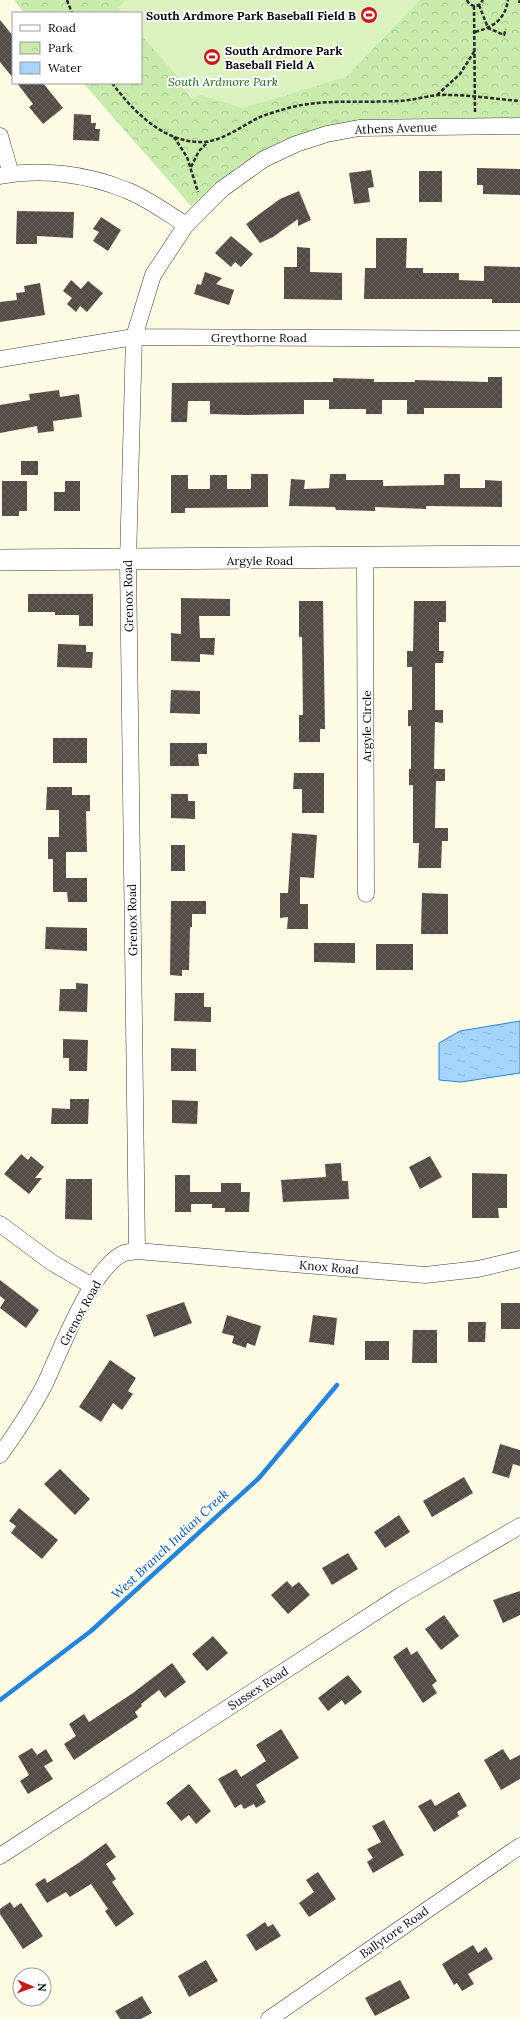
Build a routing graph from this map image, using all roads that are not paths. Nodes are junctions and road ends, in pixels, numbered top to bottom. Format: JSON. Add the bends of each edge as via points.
{"nodes":[{"id":1,"x":520,"y":126,"type":"edge"},
{"id":2,"x":0,"y":136,"type":"edge"},
{"id":3,"x":6,"y":175,"type":"edge"},
{"id":4,"x":186,"y":225,"type":"junction"},
{"id":5,"x":134,"y":336,"type":"junction"},
{"id":6,"x":520,"y":339,"type":"edge"},
{"id":7,"x":0,"y":359,"type":"edge"},
{"id":8,"x":520,"y":556,"type":"edge"},
{"id":9,"x":365,"y":559,"type":"junction"},
{"id":10,"x":0,"y":560,"type":"edge"},
{"id":11,"x":128,"y":561,"type":"junction"},
{"id":12,"x":366,"y":894,"type":"dead end"},
{"id":13,"x":0,"y":1224,"type":"edge"},
{"id":14,"x":137,"y":1251,"type":"junction"},
{"id":15,"x":520,"y":1259,"type":"edge"},
{"id":16,"x":92,"y":1286,"type":"junction"},
{"id":17,"x":0,"y":1455,"type":"edge"},
{"id":18,"x":520,"y":1526,"type":"edge"},
{"id":19,"x":520,"y":1846,"type":"edge"},
{"id":20,"x":0,"y":1856,"type":"edge"},
{"id":21,"x":269,"y":2019,"type":"edge"}],
"edges":[{"from":1,"to":4,"type":"street","name":"Athens Avenue","via":[[359,128],[320,136],[264,159],[234,179]]},
{"from":2,"to":3,"type":"street"},
{"from":3,"to":4,"type":"street","via":[[49,173],[89,178],[145,199]]},
{"from":4,"to":5,"type":"street","name":"Athens Avenue","via":[[153,275]]},
{"from":5,"to":6,"type":"street","name":"Greythorne Road"},
{"from":5,"to":7,"type":"street","name":"Greythorne Road"},
{"from":5,"to":11,"type":"street","name":"Grenox Road"},
{"from":8,"to":9,"type":"street","name":"Argyle Road"},
{"from":9,"to":11,"type":"street","name":"Argyle Road"},
{"from":9,"to":12,"type":"street","name":"Argyle Circle"},
{"from":10,"to":11,"type":"street","name":"Argyle Road"},
{"from":11,"to":14,"type":"street","name":"Grenox Road"},
{"from":13,"to":16,"type":"street","via":[[51,1262]]},
{"from":14,"to":15,"type":"street","name":"Knox Road","via":[[425,1275],[478,1269]]},
{"from":14,"to":16,"type":"street","name":"Grenox Road","via":[[123,1253],[114,1259]]},
{"from":16,"to":17,"type":"street","name":"Grenox Road","via":[[44,1386],[26,1418]]},
{"from":18,"to":20,"type":"street","name":"Sussex Road","via":[[400,1596]]},
{"from":19,"to":21,"type":"street","name":"Ballytore Road"}]}
